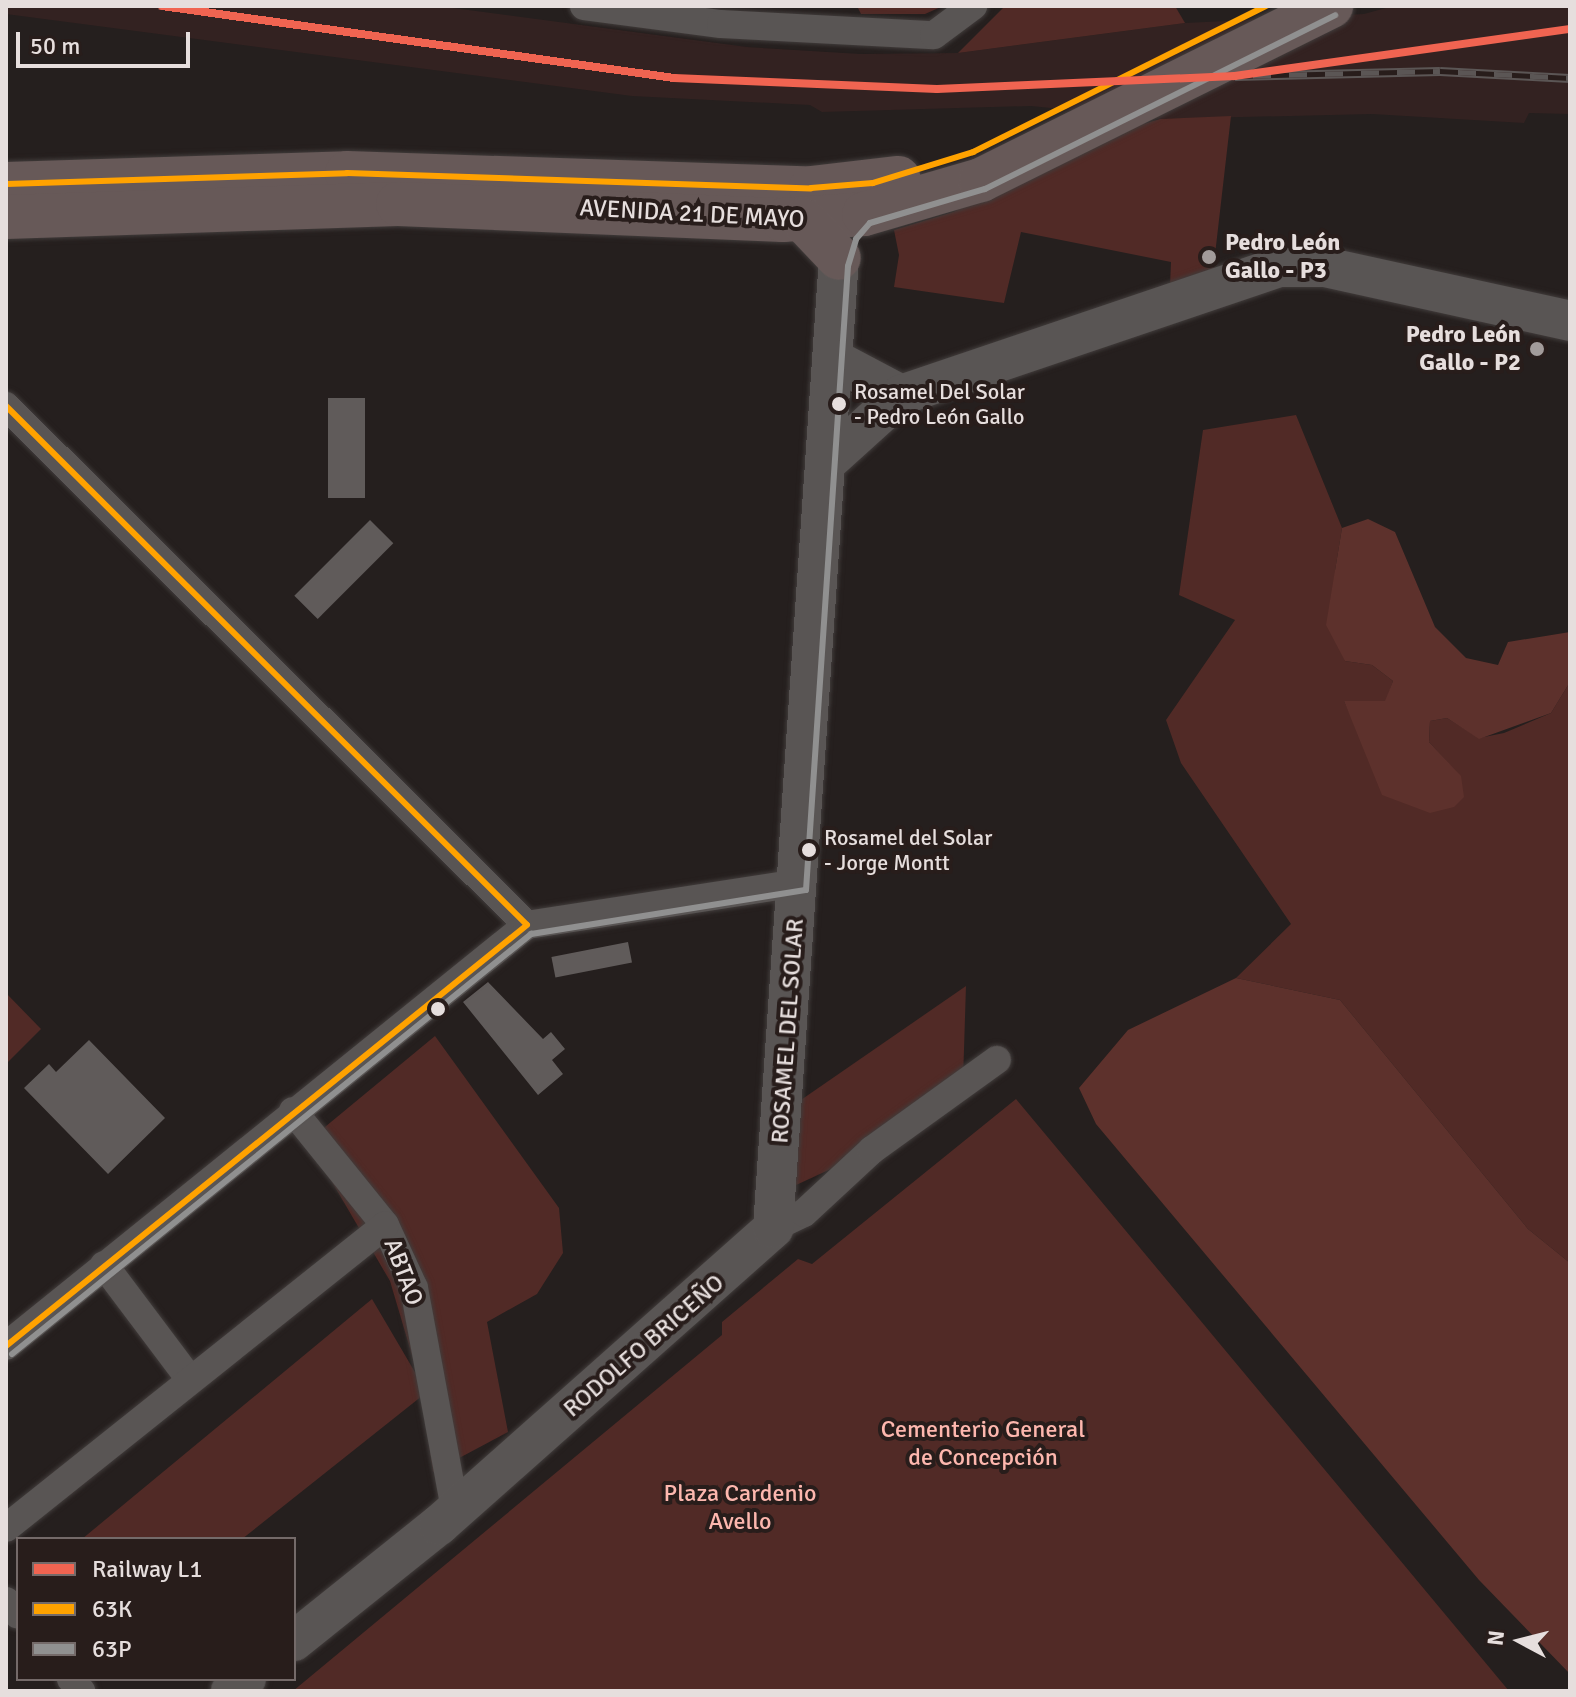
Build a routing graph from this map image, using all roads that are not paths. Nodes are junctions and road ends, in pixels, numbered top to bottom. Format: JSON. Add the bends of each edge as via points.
{"nodes":[{"id":1,"x":973,"y":6,"type":"edge"},
{"id":2,"x":594,"y":7,"type":"edge"},
{"id":3,"x":1255,"y":12,"type":"edge"},
{"id":4,"x":1320,"y":12,"type":"edge"},
{"id":5,"x":723,"y":15,"type":"edge"},
{"id":6,"x":846,"y":19,"type":"edge"},
{"id":7,"x":6,"y":184,"type":"edge"},
{"id":8,"x":864,"y":214,"type":"junction"},
{"id":9,"x":6,"y":217,"type":"edge"},
{"id":10,"x":803,"y":220,"type":"junction"},
{"id":11,"x":839,"y":258,"type":"junction"},
{"id":12,"x":1570,"y":321,"type":"edge"},
{"id":13,"x":833,"y":359,"type":"junction"},
{"id":14,"x":901,"y":395,"type":"junction"},
{"id":15,"x":6,"y":406,"type":"edge"},
{"id":16,"x":827,"y":462,"type":"junction"},
{"id":17,"x":799,"y":883,"type":"junction"},
{"id":18,"x":527,"y":925,"type":"junction"},
{"id":19,"x":997,"y":1060,"type":"dead end"},
{"id":20,"x":293,"y":1111,"type":"junction"},
{"id":21,"x":385,"y":1225,"type":"junction"},
{"id":22,"x":773,"y":1228,"type":"junction"},
{"id":23,"x":104,"y":1265,"type":"junction"},
{"id":24,"x":6,"y":1346,"type":"edge"},
{"id":25,"x":188,"y":1377,"type":"junction"},
{"id":26,"x":455,"y":1510,"type":"junction"},
{"id":27,"x":6,"y":1528,"type":"edge"},
{"id":28,"x":296,"y":1639,"type":"edge"}],
"edges":[{"from":1,"to":6,"type":"street","via":[[934,35]]},
{"from":2,"to":5,"type":"street"},
{"from":3,"to":7,"type":"main road","name":"AVENIDA 21 DE MAYO","via":[[925,170],[842,186],[347,173]]},
{"from":4,"to":8,"type":"main road","name":"AVENIDA 21 DE MAYO","via":[[948,194]]},
{"from":5,"to":6,"type":"street"},
{"from":8,"to":10,"type":"main road","name":"AVENIDA 21 DE MAYO"},
{"from":8,"to":11,"type":"main road"},
{"from":9,"to":10,"type":"main road","name":"AVENIDA 21 DE MAYO","via":[[412,204]]},
{"from":10,"to":11,"type":"main road"},
{"from":11,"to":13,"type":"street","name":"ROSAMEL DEL SOLAR"},
{"from":12,"to":14,"type":"street","via":[[1294,265]]},
{"from":13,"to":14,"type":"street"},
{"from":13,"to":16,"type":"street","name":"ROSAMEL DEL SOLAR"},
{"from":14,"to":16,"type":"street"},
{"from":15,"to":18,"type":"street"},
{"from":16,"to":17,"type":"street","name":"ROSAMEL DEL SOLAR"},
{"from":17,"to":18,"type":"street"},
{"from":17,"to":22,"type":"street","name":"ROSAMEL DEL SOLAR"},
{"from":18,"to":20,"type":"street"},
{"from":19,"to":22,"type":"street","name":"RODOLFO BRICEÑO","via":[[872,1150],[804,1213]]},
{"from":20,"to":21,"type":"street","name":"ABTAO"},
{"from":20,"to":23,"type":"street"},
{"from":21,"to":25,"type":"street"},
{"from":21,"to":26,"type":"street","name":"ABTAO","via":[[414,1288]]},
{"from":22,"to":26,"type":"street","name":"RODOLFO BRICEÑO"},
{"from":23,"to":24,"type":"street"},
{"from":23,"to":25,"type":"street"},
{"from":25,"to":27,"type":"street"},
{"from":26,"to":28,"type":"street","name":"RODOLFO BRICEÑO"}]}
